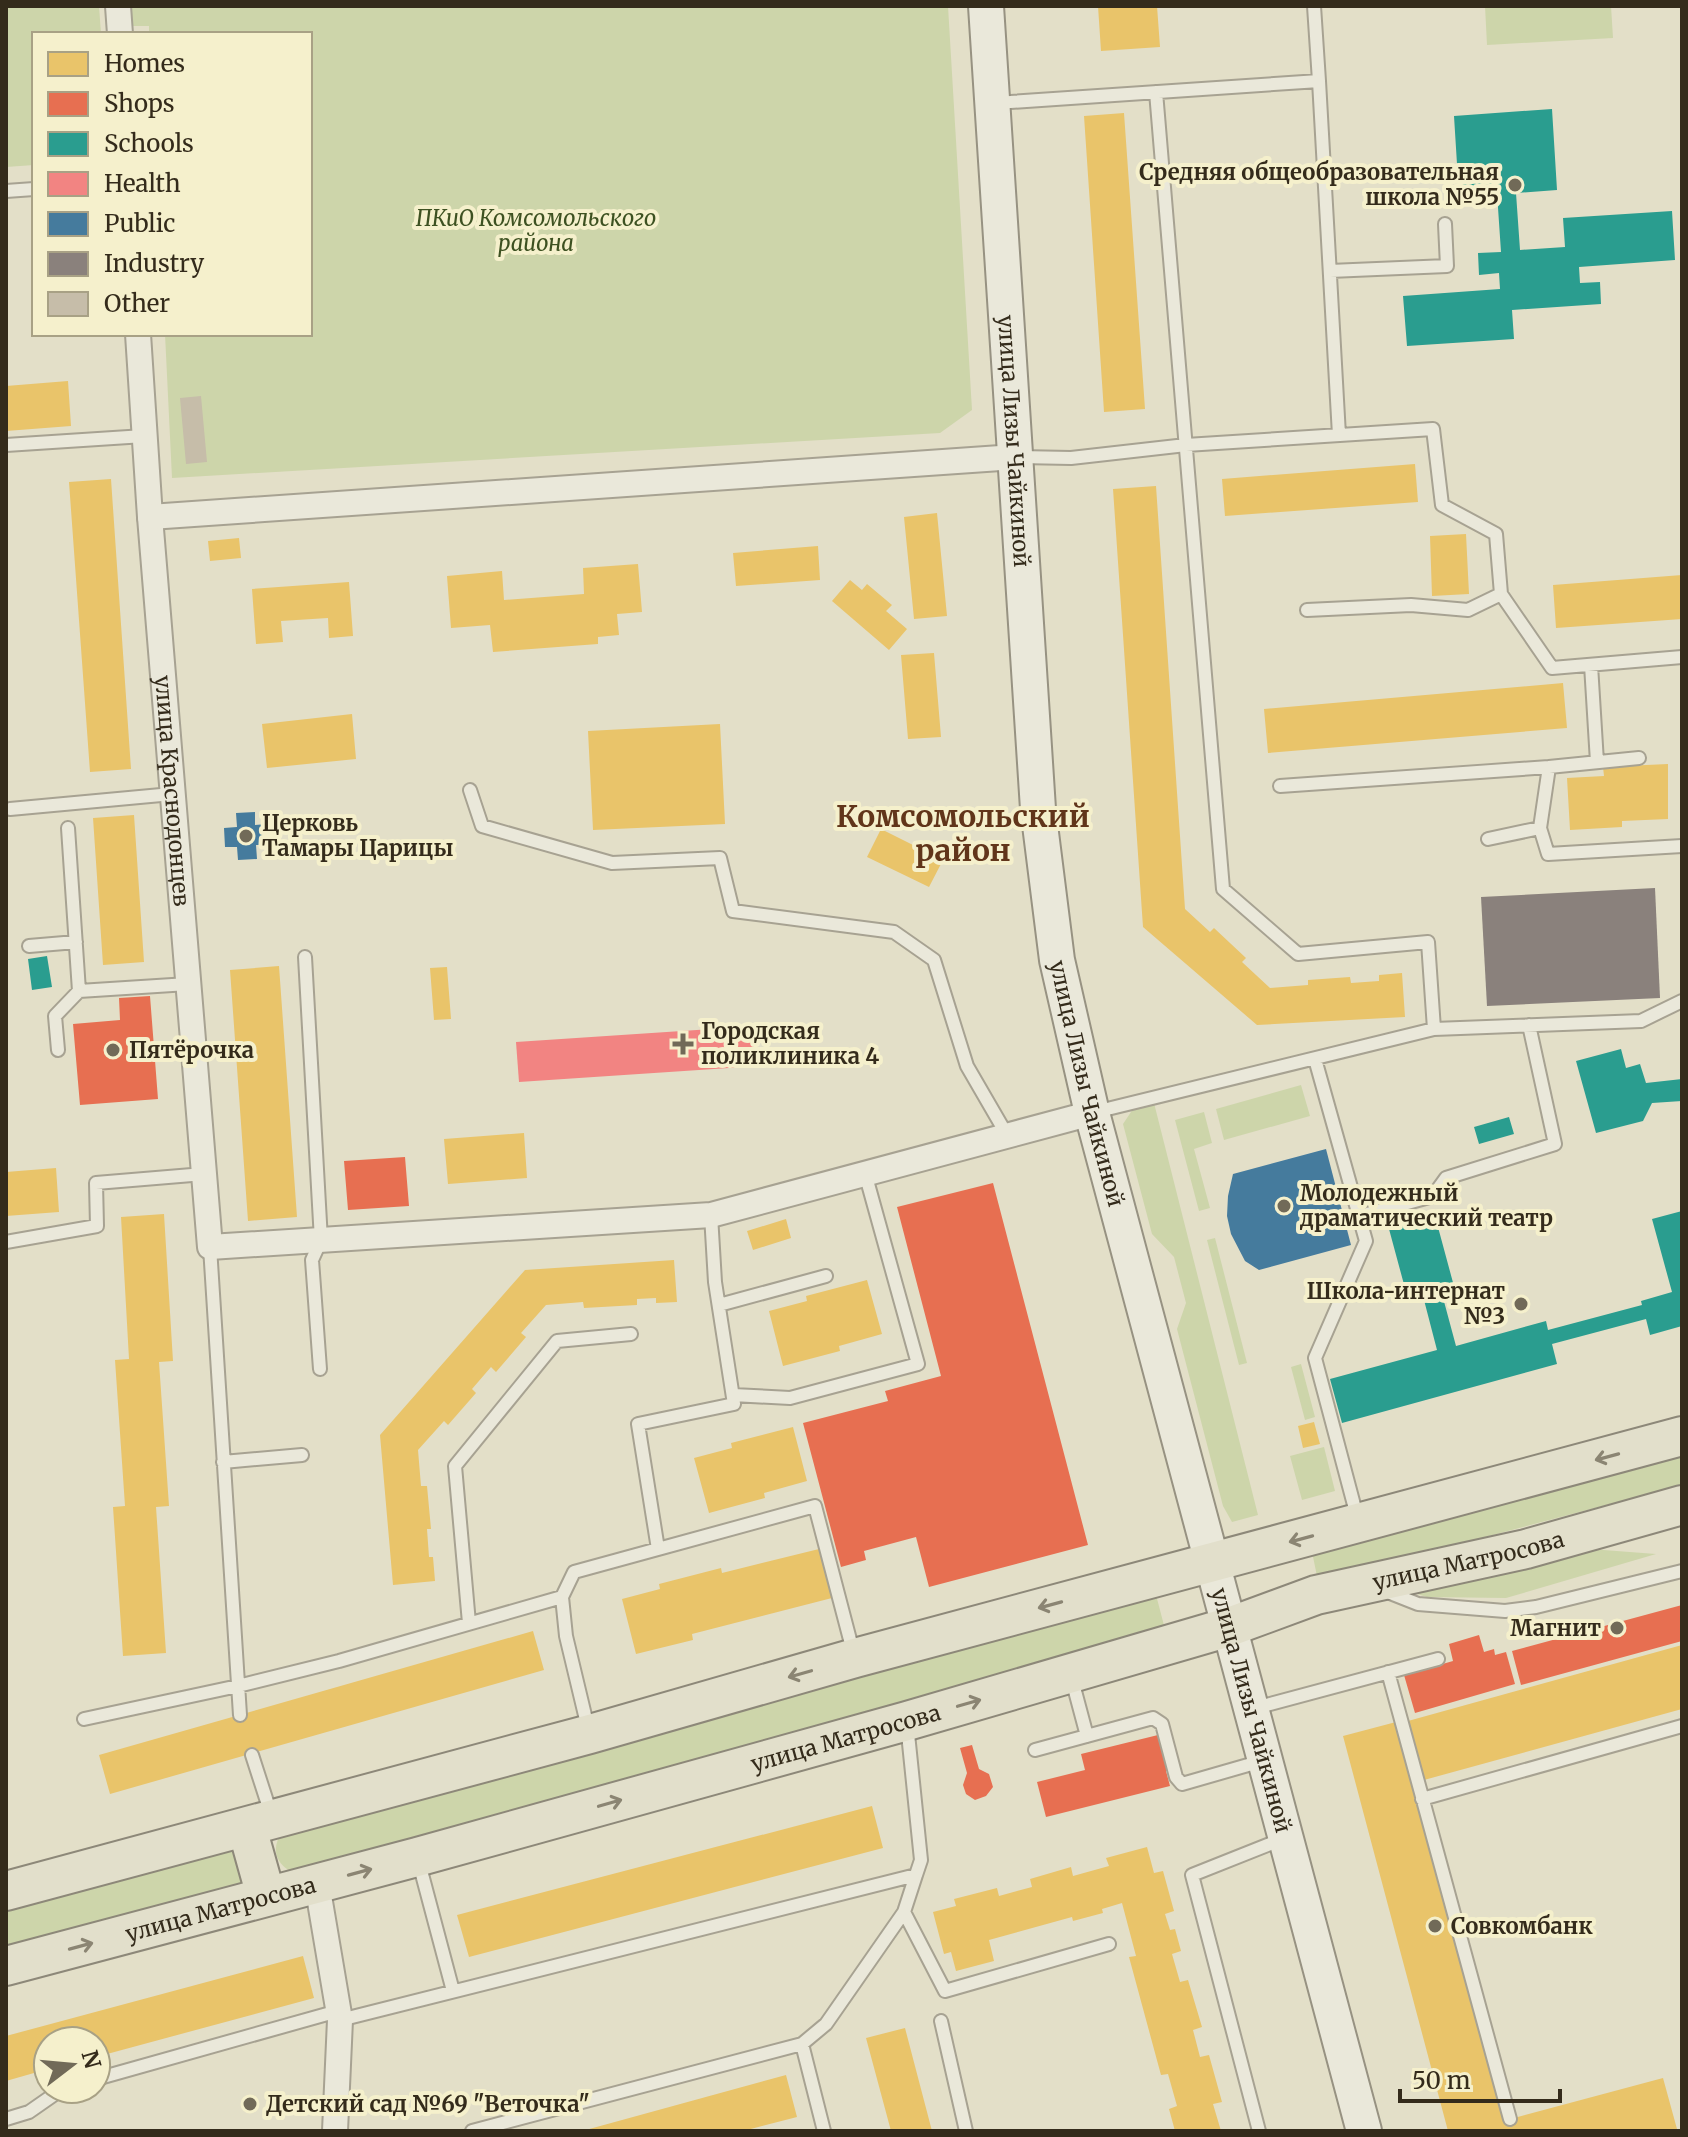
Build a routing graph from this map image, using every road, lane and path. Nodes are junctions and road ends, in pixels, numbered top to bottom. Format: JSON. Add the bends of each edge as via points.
{"nodes":[{"id":1,"x":118,"y":6,"type":"edge"},
{"id":2,"x":986,"y":6,"type":"edge"},
{"id":3,"x":1314,"y":6,"type":"edge"},
{"id":4,"x":120,"y":32,"type":"edge"},
{"id":5,"x":1319,"y":81,"type":"junction"},
{"id":6,"x":1156,"y":92,"type":"junction"},
{"id":7,"x":993,"y":103,"type":"junction"},
{"id":8,"x":32,"y":189,"type":"edge"},
{"id":9,"x":6,"y":191,"type":"edge"},
{"id":10,"x":1445,"y":224,"type":"dead end"},
{"id":11,"x":1330,"y":271,"type":"junction"},
{"id":12,"x":138,"y":336,"type":"edge"},
{"id":13,"x":1339,"y":435,"type":"junction"},
{"id":14,"x":144,"y":436,"type":"junction"},
{"id":15,"x":6,"y":445,"type":"edge"},
{"id":16,"x":1186,"y":445,"type":"junction"},
{"id":17,"x":1015,"y":457,"type":"junction"},
{"id":18,"x":150,"y":517,"type":"junction"},
{"id":19,"x":1501,"y":594,"type":"junction"},
{"id":20,"x":1307,"y":610,"type":"dead end"},
{"id":21,"x":1682,"y":657,"type":"edge"},
{"id":22,"x":1591,"y":665,"type":"junction"},
{"id":23,"x":1639,"y":758,"type":"dead end"},
{"id":24,"x":1597,"y":762,"type":"junction"},
{"id":25,"x":1549,"y":767,"type":"junction"},
{"id":26,"x":1280,"y":786,"type":"dead end"},
{"id":27,"x":470,"y":790,"type":"dead end"},
{"id":28,"x":172,"y":794,"type":"junction"},
{"id":29,"x":10,"y":809,"type":"dead end"},
{"id":30,"x":68,"y":828,"type":"dead end"},
{"id":31,"x":1540,"y":828,"type":"junction"},
{"id":32,"x":1488,"y":839,"type":"dead end"},
{"id":33,"x":1682,"y":846,"type":"edge"},
{"id":34,"x":76,"y":942,"type":"junction"},
{"id":35,"x":29,"y":946,"type":"dead end"},
{"id":36,"x":305,"y":957,"type":"dead end"},
{"id":37,"x":188,"y":984,"type":"junction"},
{"id":38,"x":79,"y":991,"type":"junction"},
{"id":39,"x":1682,"y":1001,"type":"edge"},
{"id":40,"x":1529,"y":1025,"type":"junction"},
{"id":41,"x":1434,"y":1029,"type":"junction"},
{"id":42,"x":58,"y":1050,"type":"dead end"},
{"id":43,"x":1315,"y":1059,"type":"junction"},
{"id":44,"x":1092,"y":1113,"type":"junction"},
{"id":45,"x":1007,"y":1135,"type":"junction"},
{"id":46,"x":865,"y":1173,"type":"junction"},
{"id":47,"x":204,"y":1174,"type":"junction"},
{"id":48,"x":711,"y":1215,"type":"junction"},
{"id":49,"x":1360,"y":1216,"type":"junction"},
{"id":50,"x":321,"y":1240,"type":"junction"},
{"id":51,"x":6,"y":1242,"type":"edge"},
{"id":52,"x":210,"y":1247,"type":"junction"},
{"id":53,"x":826,"y":1276,"type":"dead end"},
{"id":54,"x":719,"y":1305,"type":"junction"},
{"id":55,"x":631,"y":1334,"type":"dead end"},
{"id":56,"x":320,"y":1369,"type":"dead end"},
{"id":57,"x":733,"y":1395,"type":"junction"},
{"id":58,"x":1682,"y":1436,"type":"edge"},
{"id":59,"x":302,"y":1455,"type":"dead end"},
{"id":60,"x":223,"y":1462,"type":"junction"},
{"id":61,"x":1682,"y":1505,"type":"edge"},
{"id":62,"x":1358,"y":1524,"type":"junction"},
{"id":63,"x":658,"y":1549,"type":"junction"},
{"id":64,"x":1211,"y":1561,"type":"junction"},
{"id":65,"x":1682,"y":1571,"type":"edge"},
{"id":66,"x":1363,"y":1583,"type":"junction"},
{"id":67,"x":562,"y":1597,"type":"junction"},
{"id":68,"x":469,"y":1623,"type":"junction"},
{"id":69,"x":1229,"y":1627,"type":"junction"},
{"id":70,"x":855,"y":1658,"type":"junction"},
{"id":71,"x":1438,"y":1659,"type":"dead end"},
{"id":72,"x":1388,"y":1672,"type":"junction"},
{"id":73,"x":1071,"y":1673,"type":"junction"},
{"id":74,"x":238,"y":1686,"type":"junction"},
{"id":75,"x":1252,"y":1709,"type":"junction"},
{"id":76,"x":240,"y":1715,"type":"dead end"},
{"id":77,"x":84,"y":1719,"type":"dead end"},
{"id":78,"x":907,"y":1721,"type":"junction"},
{"id":79,"x":1682,"y":1726,"type":"edge"},
{"id":80,"x":590,"y":1734,"type":"junction"},
{"id":81,"x":1087,"y":1736,"type":"junction"},
{"id":82,"x":1035,"y":1750,"type":"dead end"},
{"id":83,"x":252,"y":1755,"type":"dead end"},
{"id":84,"x":1266,"y":1760,"type":"junction"},
{"id":85,"x":1422,"y":1799,"type":"junction"},
{"id":86,"x":260,"y":1824,"type":"junction"},
{"id":87,"x":1286,"y":1837,"type":"junction"},
{"id":88,"x":417,"y":1857,"type":"junction"},
{"id":89,"x":916,"y":1875,"type":"junction"},
{"id":90,"x":317,"y":1884,"type":"junction"},
{"id":91,"x":6,"y":1891,"type":"edge"},
{"id":92,"x":266,"y":1896,"type":"junction"},
{"id":93,"x":904,"y":1912,"type":"junction"},
{"id":94,"x":1109,"y":1944,"type":"dead end"},
{"id":95,"x":6,"y":1966,"type":"edge"},
{"id":96,"x":453,"y":1991,"type":"junction"},
{"id":97,"x":339,"y":2015,"type":"junction"},
{"id":98,"x":941,"y":2021,"type":"dead end"},
{"id":99,"x":802,"y":2044,"type":"junction"},
{"id":100,"x":112,"y":2075,"type":"edge"},
{"id":101,"x":39,"y":2105,"type":"edge"},
{"id":102,"x":6,"y":2119,"type":"edge"},
{"id":103,"x":1510,"y":2119,"type":"dead end"},
{"id":104,"x":335,"y":2131,"type":"edge"},
{"id":105,"x":472,"y":2131,"type":"edge"},
{"id":106,"x":824,"y":2131,"type":"edge"},
{"id":107,"x":966,"y":2131,"type":"edge"},
{"id":108,"x":1259,"y":2131,"type":"edge"},
{"id":109,"x":1364,"y":2131,"type":"edge"}],
"edges":[{"from":1,"to":4,"type":"street"},
{"from":2,"to":7,"type":"main road","name":"улица Лизы Чайкиной"},
{"from":3,"to":5,"type":"lane"},
{"from":5,"to":6,"type":"lane"},
{"from":5,"to":11,"type":"lane"},
{"from":6,"to":7,"type":"lane"},
{"from":6,"to":16,"type":"lane"},
{"from":7,"to":17,"type":"main road","name":"улица Лизы Чайкиной"},
{"from":8,"to":9,"type":"lane"},
{"from":10,"to":11,"type":"lane","via":[[1447,266]]},
{"from":11,"to":13,"type":"lane"},
{"from":12,"to":14,"type":"street","name":"улица Краснодонцев"},
{"from":13,"to":16,"type":"lane"},
{"from":13,"to":19,"type":"lane","via":[[1433,429],[1442,505],[1496,534]]},
{"from":14,"to":15,"type":"lane"},
{"from":14,"to":18,"type":"street","name":"улица Краснодонцев"},
{"from":16,"to":17,"type":"lane","via":[[1071,458]]},
{"from":16,"to":41,"type":"lane","via":[[1223,889],[1298,954],[1428,942]]},
{"from":17,"to":18,"type":"street"},
{"from":17,"to":44,"type":"main road","name":"улица Лизы Чайкиной","via":[[1038,809],[1057,960]]},
{"from":18,"to":28,"type":"street","name":"улица Краснодонцев"},
{"from":19,"to":20,"type":"lane","via":[[1468,610],[1411,605]]},
{"from":19,"to":22,"type":"lane","via":[[1552,668]]},
{"from":21,"to":22,"type":"lane"},
{"from":22,"to":24,"type":"lane"},
{"from":23,"to":24,"type":"lane"},
{"from":24,"to":25,"type":"lane"},
{"from":25,"to":26,"type":"lane"},
{"from":25,"to":31,"type":"lane"},
{"from":27,"to":45,"type":"lane","via":[[482,826],[612,863],[720,858],[733,911],[894,932],[934,960],[967,1066]]},
{"from":28,"to":29,"type":"lane"},
{"from":28,"to":37,"type":"street","name":"улица Краснодонцев"},
{"from":30,"to":34,"type":"lane"},
{"from":31,"to":32,"type":"lane"},
{"from":31,"to":33,"type":"lane","via":[[1548,854]]},
{"from":34,"to":35,"type":"lane"},
{"from":34,"to":38,"type":"lane"},
{"from":36,"to":50,"type":"lane"},
{"from":37,"to":38,"type":"lane"},
{"from":37,"to":47,"type":"street","name":"улица Краснодонцев"},
{"from":38,"to":42,"type":"lane","via":[[55,1016]]},
{"from":39,"to":40,"type":"lane","via":[[1641,1021]]},
{"from":40,"to":41,"type":"lane"},
{"from":40,"to":49,"type":"lane","via":[[1555,1144],[1446,1178],[1433,1196]]},
{"from":41,"to":43,"type":"lane"},
{"from":43,"to":44,"type":"lane"},
{"from":43,"to":49,"type":"lane"},
{"from":44,"to":45,"type":"street"},
{"from":44,"to":64,"type":"main road","name":"улица Лизы Чайкиной"},
{"from":45,"to":46,"type":"street"},
{"from":46,"to":48,"type":"street"},
{"from":46,"to":57,"type":"lane","via":[[918,1364],[790,1398]]},
{"from":47,"to":51,"type":"lane","via":[[96,1183],[97,1226]]},
{"from":47,"to":52,"type":"street","name":"улица Краснодонцев"},
{"from":48,"to":50,"type":"street"},
{"from":48,"to":54,"type":"lane"},
{"from":49,"to":62,"type":"lane","via":[[1366,1241],[1315,1358]]},
{"from":50,"to":52,"type":"street"},
{"from":50,"to":56,"type":"lane","via":[[312,1260]]},
{"from":52,"to":60,"type":"lane"},
{"from":53,"to":54,"type":"lane"},
{"from":54,"to":57,"type":"lane"},
{"from":55,"to":68,"type":"lane","via":[[557,1341],[455,1466]]},
{"from":57,"to":63,"type":"lane","via":[[734,1404],[638,1424]]},
{"from":58,"to":62,"type":"main road","one_way":true},
{"from":59,"to":60,"type":"lane"},
{"from":60,"to":74,"type":"lane"},
{"from":61,"to":66,"type":"main road","name":"улица Матросова","via":[[1526,1549]]},
{"from":62,"to":64,"type":"main road","one_way":true},
{"from":63,"to":67,"type":"lane","via":[[574,1572]]},
{"from":63,"to":70,"type":"lane","via":[[815,1506]]},
{"from":64,"to":69,"type":"main road","name":"улица Лизы Чайкиной"},
{"from":64,"to":70,"type":"main road","one_way":true},
{"from":65,"to":66,"type":"lane","via":[[1505,1611],[1418,1604]]},
{"from":66,"to":69,"type":"main road","name":"улица Матросова"},
{"from":67,"to":68,"type":"lane"},
{"from":67,"to":80,"type":"lane"},
{"from":68,"to":74,"type":"lane"},
{"from":69,"to":73,"type":"main road","name":"улица Матросова"},
{"from":69,"to":75,"type":"main road","name":"улица Лизы Чайкиной"},
{"from":70,"to":80,"type":"main road","one_way":true},
{"from":71,"to":72,"type":"lane"},
{"from":72,"to":75,"type":"lane"},
{"from":72,"to":85,"type":"lane"},
{"from":78,"to":73,"type":"main road","name":"улица Матросова","one_way":true},
{"from":73,"to":81,"type":"lane"},
{"from":74,"to":76,"type":"lane"},
{"from":74,"to":77,"type":"lane"},
{"from":75,"to":84,"type":"main road","name":"улица Лизы Чайкиной"},
{"from":88,"to":78,"type":"main road","name":"улица Матросова","one_way":true},
{"from":78,"to":89,"type":"lane","via":[[921,1860]]},
{"from":79,"to":85,"type":"lane"},
{"from":80,"to":86,"type":"main road"},
{"from":81,"to":82,"type":"lane"},
{"from":81,"to":84,"type":"lane","via":[[1158,1720],[1182,1784]]},
{"from":83,"to":86,"type":"lane"},
{"from":84,"to":87,"type":"main road","name":"улица Лизы Чайкиной"},
{"from":85,"to":103,"type":"lane"},
{"from":86,"to":91,"type":"main road"},
{"from":86,"to":92,"type":"main road"},
{"from":87,"to":108,"type":"lane","via":[[1192,1875]]},
{"from":87,"to":109,"type":"main road","name":"улица Лизы Чайкиной"},
{"from":90,"to":88,"type":"main road","name":"улица Матросова","one_way":true},
{"from":88,"to":96,"type":"lane"},
{"from":89,"to":93,"type":"lane"},
{"from":89,"to":96,"type":"lane"},
{"from":90,"to":92,"type":"main road","name":"улица Матросова"},
{"from":90,"to":97,"type":"street"},
{"from":95,"to":92,"type":"main road","name":"улица Матросова","one_way":true},
{"from":93,"to":94,"type":"lane","via":[[945,1991]]},
{"from":93,"to":99,"type":"lane","via":[[826,2024]]},
{"from":96,"to":97,"type":"lane"},
{"from":97,"to":100,"type":"lane"},
{"from":97,"to":104,"type":"street"},
{"from":98,"to":107,"type":"lane"},
{"from":99,"to":105,"type":"lane"},
{"from":99,"to":106,"type":"lane"},
{"from":101,"to":102,"type":"lane"}]}
